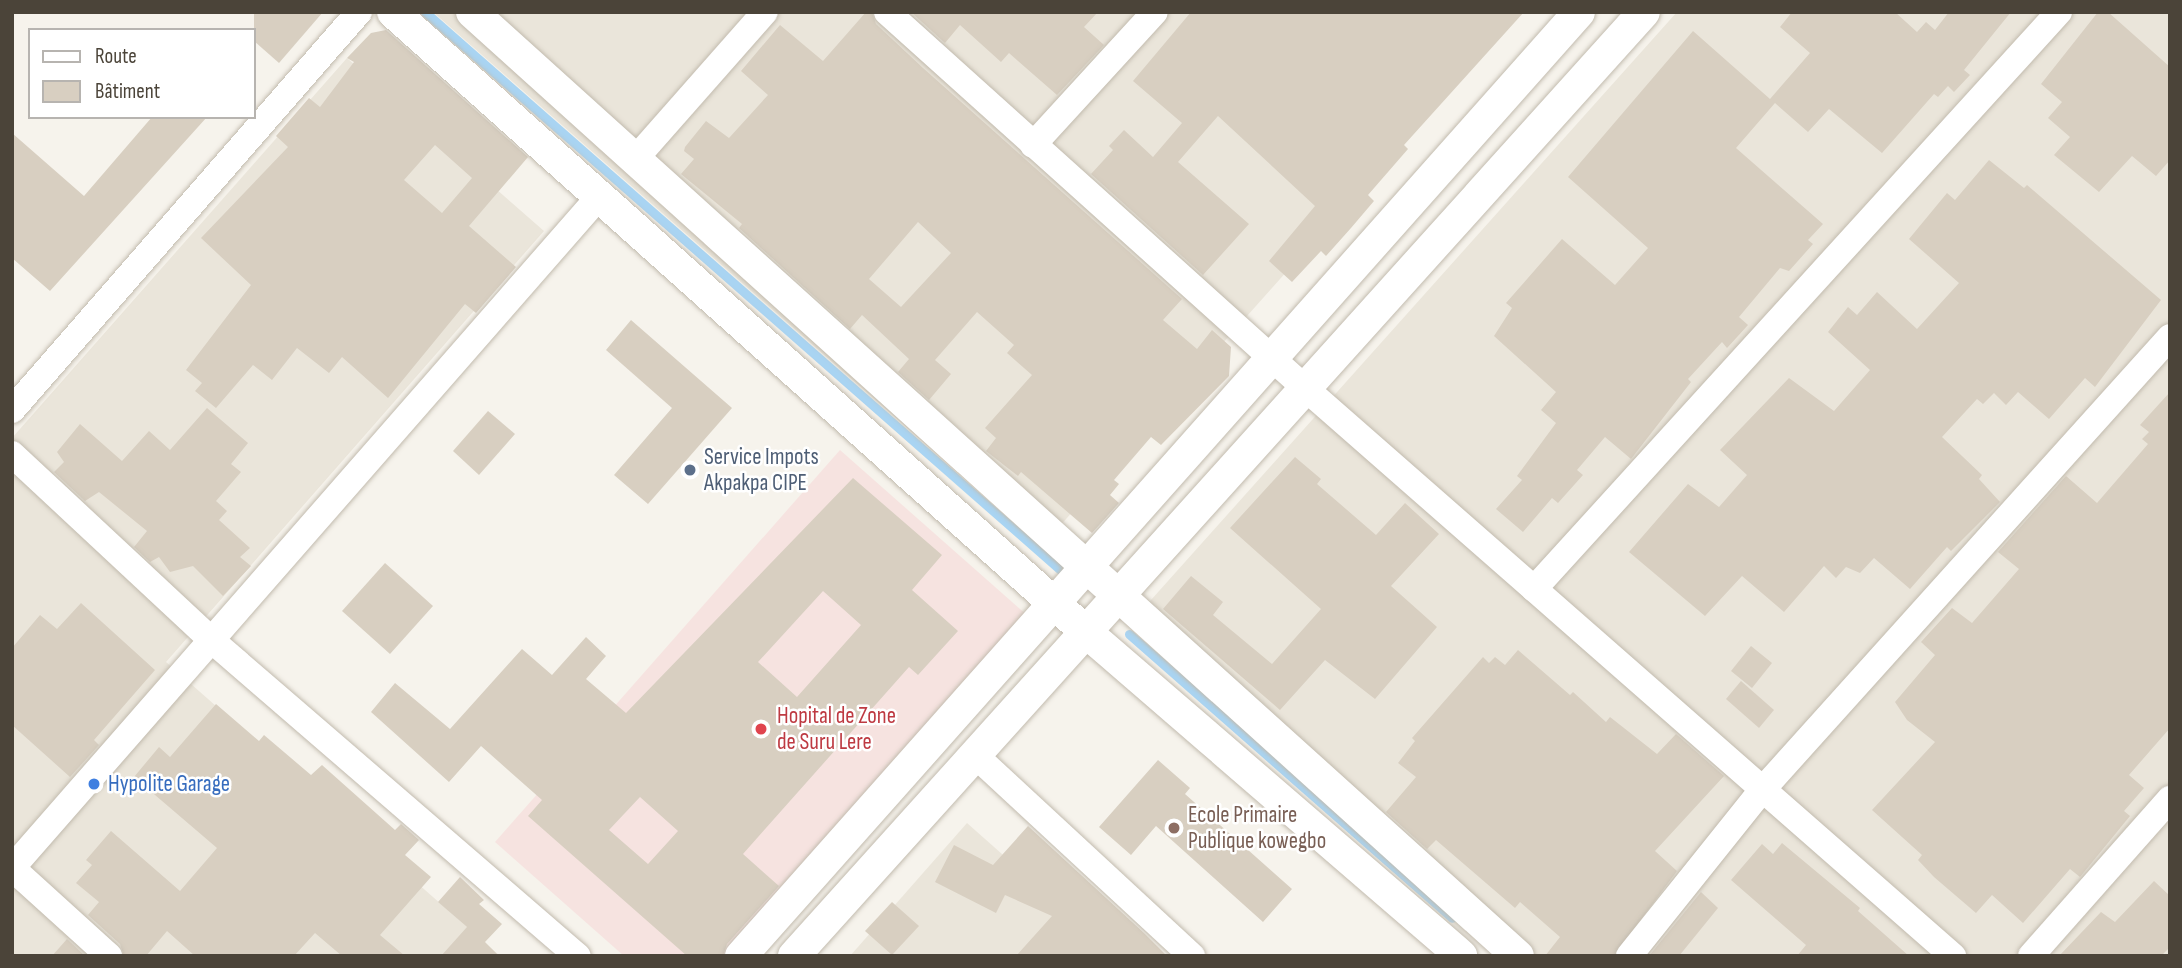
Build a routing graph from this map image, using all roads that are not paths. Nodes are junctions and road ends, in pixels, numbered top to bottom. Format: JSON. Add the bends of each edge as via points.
{"nodes":[{"id":1,"x":359,"y":12,"type":"edge"},
{"id":2,"x":393,"y":12,"type":"edge"},
{"id":3,"x":472,"y":12,"type":"edge"},
{"id":4,"x":765,"y":12,"type":"edge"},
{"id":5,"x":887,"y":12,"type":"edge"},
{"id":6,"x":1154,"y":12,"type":"edge"},
{"id":7,"x":1579,"y":12,"type":"edge"},
{"id":8,"x":1644,"y":12,"type":"edge"},
{"id":9,"x":2059,"y":12,"type":"edge"},
{"id":10,"x":1033,"y":145,"type":"junction"},
{"id":11,"x":636,"y":157,"type":"junction"},
{"id":12,"x":598,"y":198,"type":"junction"},
{"id":13,"x":2170,"y":337,"type":"edge"},
{"id":14,"x":1272,"y":357,"type":"junction"},
{"id":15,"x":1305,"y":388,"type":"junction"},
{"id":16,"x":12,"y":410,"type":"edge"},
{"id":17,"x":12,"y":454,"type":"edge"},
{"id":18,"x":1089,"y":564,"type":"junction"},
{"id":19,"x":1534,"y":589,"type":"junction"},
{"id":20,"x":1120,"y":594,"type":"junction"},
{"id":21,"x":1054,"y":599,"type":"junction"},
{"id":22,"x":1086,"y":631,"type":"junction"},
{"id":23,"x":209,"y":638,"type":"junction"},
{"id":24,"x":975,"y":755,"type":"junction"},
{"id":25,"x":1763,"y":789,"type":"junction"},
{"id":26,"x":2170,"y":799,"type":"edge"},
{"id":27,"x":12,"y":868,"type":"edge"},
{"id":28,"x":1189,"y":955,"type":"edge"},
{"id":29,"x":109,"y":956,"type":"edge"},
{"id":30,"x":578,"y":956,"type":"edge"},
{"id":31,"x":741,"y":956,"type":"edge"},
{"id":32,"x":794,"y":956,"type":"edge"},
{"id":33,"x":1461,"y":956,"type":"edge"},
{"id":34,"x":1518,"y":956,"type":"edge"},
{"id":35,"x":1629,"y":956,"type":"edge"},
{"id":36,"x":1953,"y":956,"type":"edge"},
{"id":37,"x":2031,"y":956,"type":"edge"}],
"edges":[{"from":1,"to":16,"type":"street"},
{"from":2,"to":12,"type":"street"},
{"from":3,"to":11,"type":"street"},
{"from":4,"to":11,"type":"street"},
{"from":5,"to":10,"type":"street"},
{"from":6,"to":10,"type":"street"},
{"from":7,"to":14,"type":"street"},
{"from":8,"to":15,"type":"street"},
{"from":9,"to":19,"type":"street"},
{"from":10,"to":14,"type":"street"},
{"from":11,"to":18,"type":"street"},
{"from":12,"to":21,"type":"street"},
{"from":12,"to":23,"type":"street"},
{"from":13,"to":25,"type":"street"},
{"from":14,"to":15,"type":"street"},
{"from":14,"to":18,"type":"street"},
{"from":15,"to":19,"type":"street"},
{"from":15,"to":20,"type":"street"},
{"from":17,"to":23,"type":"street"},
{"from":18,"to":20,"type":"street"},
{"from":18,"to":21,"type":"street"},
{"from":19,"to":25,"type":"street"},
{"from":20,"to":22,"type":"street"},
{"from":20,"to":34,"type":"street"},
{"from":21,"to":22,"type":"street"},
{"from":21,"to":31,"type":"street"},
{"from":22,"to":24,"type":"street"},
{"from":22,"to":33,"type":"street"},
{"from":23,"to":27,"type":"street"},
{"from":23,"to":30,"type":"street"},
{"from":24,"to":28,"type":"street"},
{"from":24,"to":32,"type":"street"},
{"from":25,"to":35,"type":"street"},
{"from":25,"to":36,"type":"street"},
{"from":26,"to":37,"type":"street"},
{"from":27,"to":29,"type":"street"}]}
